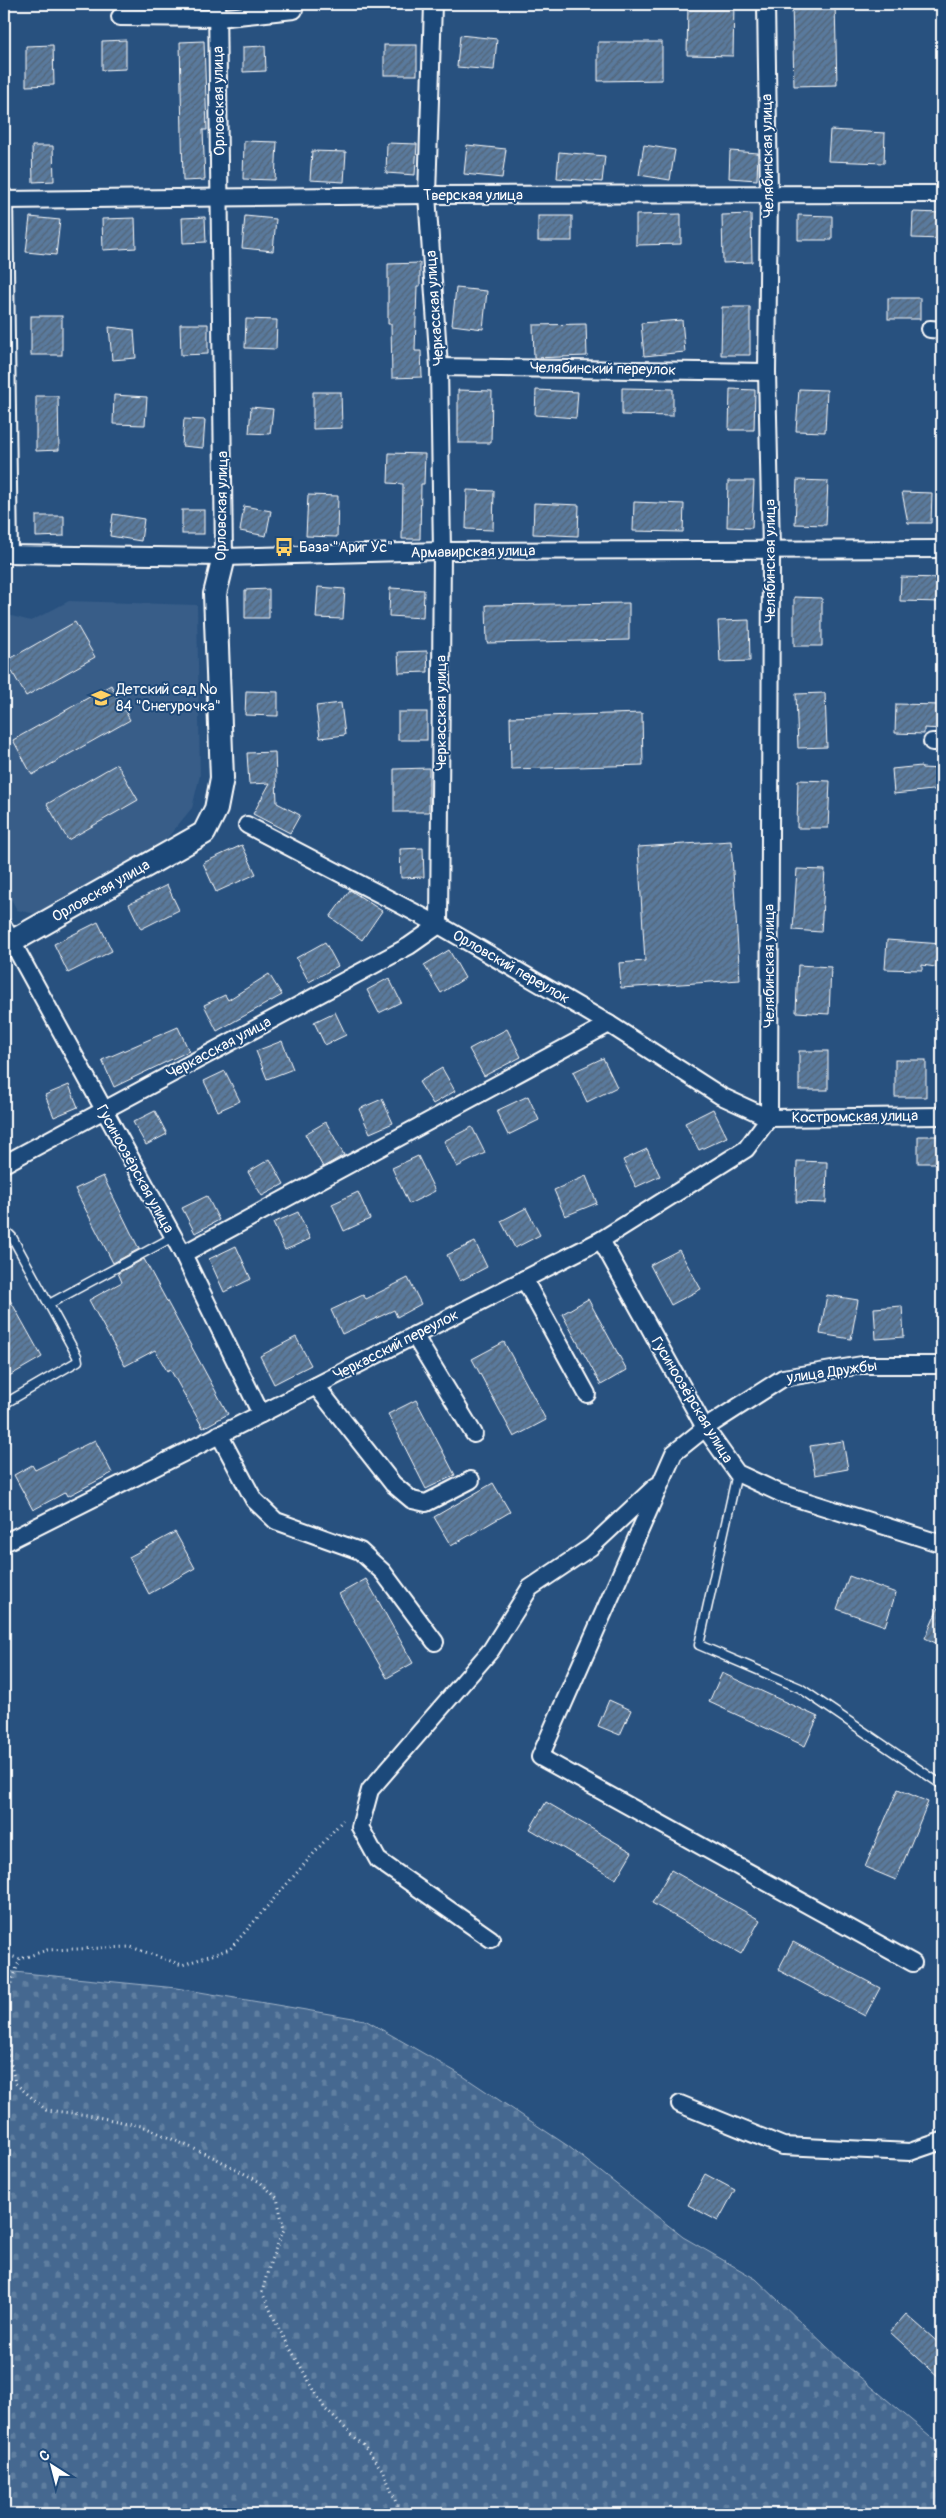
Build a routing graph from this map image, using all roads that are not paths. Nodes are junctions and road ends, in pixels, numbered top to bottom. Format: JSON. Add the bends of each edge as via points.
{"nodes":[{"id":1,"x":433,"y":4,"type":"edge"},
{"id":2,"x":766,"y":4,"type":"edge"},
{"id":3,"x":294,"y":10,"type":"dead end"},
{"id":4,"x":217,"y":11,"type":"edge"},
{"id":5,"x":120,"y":17,"type":"dead end"},
{"id":6,"x":769,"y":193,"type":"junction"},
{"id":7,"x":942,"y":194,"type":"edge"},
{"id":8,"x":427,"y":195,"type":"junction"},
{"id":9,"x":4,"y":196,"type":"edge"},
{"id":10,"x":221,"y":197,"type":"junction"},
{"id":11,"x":4,"y":200,"type":"edge"},
{"id":12,"x":439,"y":366,"type":"junction"},
{"id":13,"x":767,"y":372,"type":"junction"},
{"id":14,"x":5,"y":381,"type":"edge"},
{"id":15,"x":771,"y":550,"type":"junction"},
{"id":16,"x":942,"y":550,"type":"edge"},
{"id":17,"x":442,"y":551,"type":"junction"},
{"id":18,"x":6,"y":554,"type":"edge"},
{"id":19,"x":224,"y":557,"type":"junction"},
{"id":20,"x":247,"y":825,"type":"dead end"},
{"id":21,"x":439,"y":925,"type":"junction"},
{"id":22,"x":6,"y":938,"type":"edge"},
{"id":23,"x":609,"y":1024,"type":"junction"},
{"id":24,"x":103,"y":1110,"type":"junction"},
{"id":25,"x":942,"y":1116,"type":"edge"},
{"id":26,"x":768,"y":1118,"type":"junction"},
{"id":27,"x":4,"y":1164,"type":"edge"},
{"id":28,"x":4,"y":1233,"type":"edge"},
{"id":29,"x":173,"y":1236,"type":"junction"},
{"id":30,"x":601,"y":1240,"type":"junction"},
{"id":31,"x":183,"y":1254,"type":"junction"},
{"id":32,"x":524,"y":1279,"type":"junction"},
{"id":33,"x":49,"y":1304,"type":"junction"},
{"id":34,"x":414,"y":1336,"type":"junction"},
{"id":35,"x":942,"y":1365,"type":"edge"},
{"id":36,"x":316,"y":1386,"type":"junction"},
{"id":37,"x":587,"y":1394,"type":"dead end"},
{"id":38,"x":4,"y":1404,"type":"edge"},
{"id":39,"x":261,"y":1414,"type":"junction"},
{"id":40,"x":705,"y":1428,"type":"junction"},
{"id":41,"x":219,"y":1434,"type":"junction"},
{"id":42,"x":474,"y":1434,"type":"dead end"},
{"id":43,"x":736,"y":1474,"type":"junction"},
{"id":44,"x":471,"y":1480,"type":"dead end"},
{"id":45,"x":662,"y":1482,"type":"junction"},
{"id":46,"x":4,"y":1542,"type":"edge"},
{"id":47,"x":942,"y":1544,"type":"edge"},
{"id":48,"x":435,"y":1642,"type":"dead end"},
{"id":49,"x":942,"y":1785,"type":"edge"},
{"id":50,"x":491,"y":1939,"type":"dead end"},
{"id":51,"x":913,"y":1963,"type":"dead end"},
{"id":52,"x":680,"y":2104,"type":"dead end"},
{"id":53,"x":942,"y":2142,"type":"edge"}],
"edges":[{"from":1,"to":8,"type":"street","name":"Черкасская улица"},
{"from":2,"to":6,"type":"street","name":"Челябинская улица"},
{"from":3,"to":4,"type":"street"},
{"from":4,"to":5,"type":"street"},
{"from":4,"to":10,"type":"street","name":"Орловская улица"},
{"from":6,"to":7,"type":"street","name":"Тверская улица"},
{"from":6,"to":8,"type":"street","name":"Тверская улица"},
{"from":6,"to":13,"type":"street","name":"Челябинская улица"},
{"from":8,"to":10,"type":"street","name":"Тверская улица"},
{"from":8,"to":12,"type":"street","name":"Черкасская улица"},
{"from":9,"to":11,"type":"street"},
{"from":10,"to":11,"type":"street","name":"Тверская улица"},
{"from":10,"to":19,"type":"street","name":"Орловская улица"},
{"from":11,"to":14,"type":"street"},
{"from":12,"to":13,"type":"street","name":"Челябинский переулок"},
{"from":12,"to":17,"type":"street","name":"Черкасская улица"},
{"from":13,"to":15,"type":"street","name":"Челябинская улица"},
{"from":14,"to":18,"type":"street"},
{"from":15,"to":16,"type":"street","name":"Армавирская улица"},
{"from":15,"to":17,"type":"street","name":"Армавирская улица"},
{"from":15,"to":26,"type":"street","name":"Челябинская улица"},
{"from":17,"to":19,"type":"street","name":"Армавирская улица"},
{"from":17,"to":21,"type":"street","name":"Черкасская улица"},
{"from":18,"to":19,"type":"street","name":"Армавирская улица"},
{"from":19,"to":22,"type":"street","name":"Орловская улица","via":[[215,594],[222,778],[216,810],[204,833]]},
{"from":20,"to":21,"type":"street","name":"Орловский переулок"},
{"from":21,"to":23,"type":"street","name":"Орловский переулок"},
{"from":21,"to":24,"type":"street","name":"Черкасская улица","via":[[409,946]]},
{"from":22,"to":24,"type":"street","name":"Гусиноозёрская улица"},
{"from":23,"to":26,"type":"street","name":"Орловский переулок","via":[[721,1096]]},
{"from":23,"to":31,"type":"street"},
{"from":24,"to":27,"type":"street","name":"Черкасская улица"},
{"from":24,"to":29,"type":"street","name":"Гусиноозёрская улица"},
{"from":25,"to":26,"type":"street","name":"Костромская улица"},
{"from":26,"to":30,"type":"street","name":"Черкасский переулок","via":[[746,1149]]},
{"from":28,"to":33,"type":"lane","via":[[8,1232],[12,1237]]},
{"from":29,"to":31,"type":"street","name":"Гусиноозёрская улица"},
{"from":29,"to":33,"type":"lane"},
{"from":30,"to":32,"type":"street","name":"Черкасский переулок"},
{"from":30,"to":40,"type":"street","name":"Гусиноозёрская улица"},
{"from":31,"to":39,"type":"street","name":"Гусиноозёрская улица"},
{"from":32,"to":34,"type":"street","name":"Черкасский переулок"},
{"from":32,"to":37,"type":"street"},
{"from":33,"to":38,"type":"lane","via":[[78,1361]]},
{"from":34,"to":36,"type":"street","name":"Черкасский переулок"},
{"from":34,"to":42,"type":"street"},
{"from":35,"to":40,"type":"street","name":"улица Дружбы","via":[[862,1365],[783,1378]]},
{"from":36,"to":39,"type":"street","name":"Черкасский переулок"},
{"from":36,"to":44,"type":"street","via":[[393,1484],[412,1500],[426,1503]]},
{"from":39,"to":41,"type":"street","name":"Черкасский переулок"},
{"from":40,"to":43,"type":"street","name":"Гусиноозёрская улица"},
{"from":40,"to":45,"type":"street","name":"улица Дружбы","via":[[674,1453]]},
{"from":41,"to":46,"type":"street","name":"Черкасский переулок"},
{"from":41,"to":48,"type":"street","via":[[254,1500],[276,1521],[360,1551],[383,1572]]},
{"from":43,"to":47,"type":"street","name":"Гусиноозёрская улица","via":[[780,1493]]},
{"from":43,"to":49,"type":"lane","via":[[699,1645],[800,1688]]},
{"from":45,"to":50,"type":"street","via":[[592,1547],[530,1588],[491,1650],[370,1790],[360,1827],[378,1860]]},
{"from":45,"to":51,"type":"street","name":"улица Дружбы","via":[[540,1757]]},
{"from":52,"to":53,"type":"street","via":[[783,2146],[910,2152]]}]}
